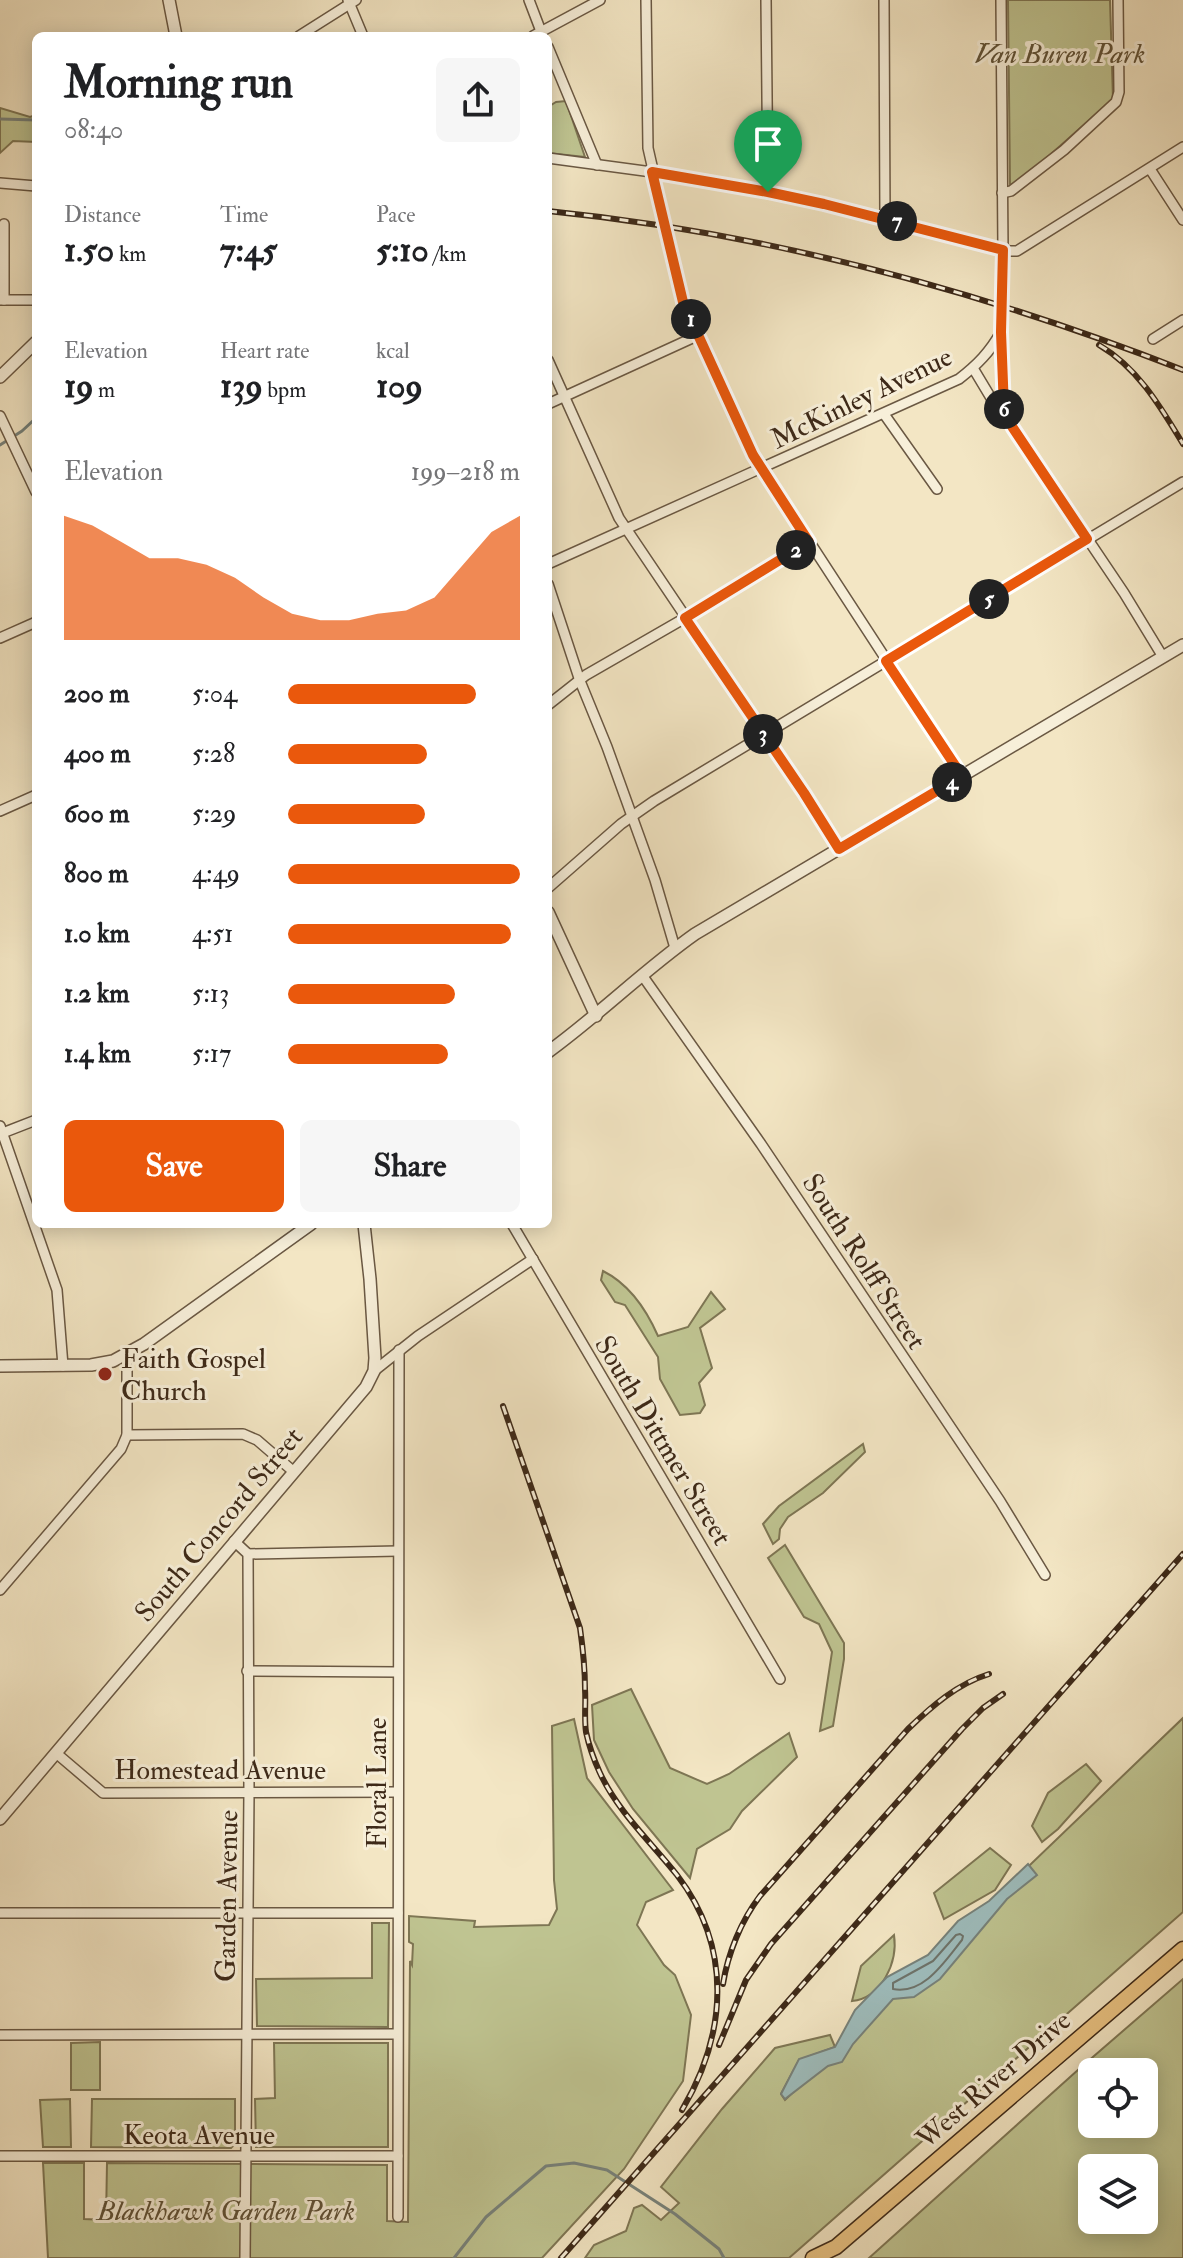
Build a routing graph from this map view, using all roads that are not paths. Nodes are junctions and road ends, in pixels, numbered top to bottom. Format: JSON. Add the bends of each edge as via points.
{"nodes":[{"id":1,"x":169,"y":0,"type":"edge"},
{"id":2,"x":529,"y":0,"type":"edge"},
{"id":3,"x":600,"y":0,"type":"edge"},
{"id":4,"x":646,"y":0,"type":"edge"},
{"id":5,"x":766,"y":0,"type":"edge"},
{"id":6,"x":884,"y":0,"type":"edge"},
{"id":7,"x":1001,"y":0,"type":"edge"},
{"id":8,"x":351,"y":1,"type":"edge"},
{"id":9,"x":1118,"y":4,"type":"edge"},
{"id":10,"x":175,"y":32,"type":"edge"},
{"id":11,"x":305,"y":32,"type":"edge"},
{"id":12,"x":362,"y":32,"type":"edge"},
{"id":13,"x":538,"y":32,"type":"edge"},
{"id":14,"x":543,"y":32,"type":"edge"},
{"id":15,"x":552,"y":57,"type":"edge"},
{"id":16,"x":1183,"y":147,"type":"edge"},
{"id":17,"x":552,"y":159,"type":"edge"},
{"id":18,"x":597,"y":165,"type":"junction"},
{"id":19,"x":1150,"y":169,"type":"junction"},
{"id":20,"x":652,"y":172,"type":"junction"},
{"id":21,"x":0,"y":183,"type":"edge"},
{"id":22,"x":32,"y":186,"type":"edge"},
{"id":23,"x":768,"y":192,"type":"junction"},
{"id":24,"x":1002,"y":193,"type":"junction"},
{"id":25,"x":885,"y":218,"type":"junction"},
{"id":26,"x":1183,"y":220,"type":"edge"},
{"id":27,"x":4,"y":224,"type":"dead end"},
{"id":28,"x":1003,"y":250,"type":"junction"},
{"id":29,"x":2,"y":300,"type":"edge"},
{"id":30,"x":32,"y":300,"type":"edge"},
{"id":31,"x":1183,"y":320,"type":"edge"},
{"id":32,"x":1001,"y":332,"type":"junction"},
{"id":33,"x":699,"y":335,"type":"junction"},
{"id":34,"x":1153,"y":339,"type":"dead end"},
{"id":35,"x":32,"y":346,"type":"edge"},
{"id":36,"x":973,"y":368,"type":"junction"},
{"id":37,"x":552,"y":369,"type":"edge"},
{"id":38,"x":0,"y":377,"type":"edge"},
{"id":39,"x":564,"y":397,"type":"junction"},
{"id":40,"x":552,"y":402,"type":"edge"},
{"id":41,"x":1004,"y":409,"type":"junction"},
{"id":42,"x":884,"y":414,"type":"junction"},
{"id":43,"x":0,"y":416,"type":"edge"},
{"id":44,"x":32,"y":467,"type":"edge"},
{"id":45,"x":761,"y":469,"type":"junction"},
{"id":46,"x":25,"y":470,"type":"junction"},
{"id":47,"x":1183,"y":482,"type":"edge"},
{"id":48,"x":32,"y":484,"type":"edge"},
{"id":49,"x":937,"y":489,"type":"dead end"},
{"id":50,"x":627,"y":528,"type":"junction"},
{"id":51,"x":1087,"y":539,"type":"junction"},
{"id":52,"x":809,"y":542,"type":"junction"},
{"id":53,"x":552,"y":562,"type":"edge"},
{"id":54,"x":552,"y":596,"type":"edge"},
{"id":55,"x":685,"y":618,"type":"junction"},
{"id":56,"x":32,"y":624,"type":"edge"},
{"id":57,"x":0,"y":638,"type":"edge"},
{"id":58,"x":1183,"y":645,"type":"edge"},
{"id":59,"x":1163,"y":657,"type":"junction"},
{"id":60,"x":886,"y":661,"type":"junction"},
{"id":61,"x":580,"y":681,"type":"junction"},
{"id":62,"x":552,"y":702,"type":"edge"},
{"id":63,"x":764,"y":735,"type":"junction"},
{"id":64,"x":962,"y":776,"type":"junction"},
{"id":65,"x":32,"y":797,"type":"edge"},
{"id":66,"x":0,"y":811,"type":"edge"},
{"id":67,"x":632,"y":816,"type":"junction"},
{"id":68,"x":839,"y":849,"type":"junction"},
{"id":69,"x":552,"y":885,"type":"edge"},
{"id":70,"x":552,"y":921,"type":"edge"},
{"id":71,"x":675,"y":948,"type":"junction"},
{"id":72,"x":642,"y":975,"type":"junction"},
{"id":73,"x":596,"y":1016,"type":"junction"},
{"id":74,"x":552,"y":1049,"type":"edge"},
{"id":75,"x":32,"y":1121,"type":"edge"},
{"id":76,"x":1,"y":1131,"type":"edge"},
{"id":77,"x":32,"y":1215,"type":"edge"},
{"id":78,"x":37,"y":1228,"type":"edge"},
{"id":79,"x":305,"y":1228,"type":"edge"},
{"id":80,"x":364,"y":1228,"type":"edge"},
{"id":81,"x":514,"y":1228,"type":"edge"},
{"id":82,"x":533,"y":1259,"type":"junction"},
{"id":83,"x":399,"y":1350,"type":"junction"},
{"id":84,"x":127,"y":1355,"type":"junction"},
{"id":85,"x":0,"y":1366,"type":"edge"},
{"id":86,"x":63,"y":1366,"type":"junction"},
{"id":87,"x":374,"y":1371,"type":"junction"},
{"id":88,"x":127,"y":1435,"type":"junction"},
{"id":89,"x":294,"y":1472,"type":"junction"},
{"id":90,"x":234,"y":1541,"type":"junction"},
{"id":91,"x":398,"y":1551,"type":"junction"},
{"id":92,"x":248,"y":1554,"type":"junction"},
{"id":93,"x":1045,"y":1575,"type":"dead end"},
{"id":94,"x":0,"y":1590,"type":"edge"},
{"id":95,"x":247,"y":1671,"type":"junction"},
{"id":96,"x":398,"y":1672,"type":"junction"},
{"id":97,"x":780,"y":1679,"type":"dead end"},
{"id":98,"x":56,"y":1753,"type":"junction"},
{"id":99,"x":249,"y":1792,"type":"junction"},
{"id":100,"x":398,"y":1792,"type":"junction"},
{"id":101,"x":0,"y":1819,"type":"edge"},
{"id":102,"x":0,"y":1913,"type":"edge"},
{"id":103,"x":248,"y":1913,"type":"junction"},
{"id":104,"x":398,"y":1913,"type":"junction"},
{"id":105,"x":1183,"y":1949,"type":"edge"},
{"id":106,"x":397,"y":2034,"type":"junction"},
{"id":107,"x":0,"y":2035,"type":"edge"},
{"id":108,"x":247,"y":2035,"type":"junction"},
{"id":109,"x":0,"y":2156,"type":"edge"},
{"id":110,"x":247,"y":2156,"type":"junction"},
{"id":111,"x":398,"y":2156,"type":"junction"},
{"id":112,"x":398,"y":2217,"type":"dead end"},
{"id":113,"x":833,"y":2252,"type":"edge"},
{"id":114,"x":245,"y":2258,"type":"edge"},
{"id":115,"x":813,"y":2258,"type":"edge"}],
"edges":[{"from":1,"to":10,"type":"street"},
{"from":2,"to":13,"type":"street"},
{"from":3,"to":14,"type":"street"},
{"from":4,"to":20,"type":"street"},
{"from":5,"to":23,"type":"street"},
{"from":6,"to":25,"type":"street"},
{"from":7,"to":24,"type":"street"},
{"from":8,"to":11,"type":"street"},
{"from":8,"to":12,"type":"street"},
{"from":9,"to":24,"type":"street","via":[[1116,102],[1064,150]]},
{"from":15,"to":18,"type":"street"},
{"from":16,"to":19,"type":"street"},
{"from":17,"to":18,"type":"street"},
{"from":18,"to":20,"type":"street"},
{"from":19,"to":26,"type":"street"},
{"from":19,"to":28,"type":"street","via":[[1017,251]]},
{"from":20,"to":23,"type":"street"},
{"from":20,"to":33,"type":"street","via":[[683,302]]},
{"from":21,"to":22,"type":"street"},
{"from":23,"to":25,"type":"street"},
{"from":24,"to":28,"type":"street"},
{"from":25,"to":28,"type":"street"},
{"from":27,"to":29,"type":"street"},
{"from":28,"to":32,"type":"street"},
{"from":29,"to":30,"type":"street"},
{"from":31,"to":34,"type":"street"},
{"from":32,"to":36,"type":"street","name":"McKinley Avenue"},
{"from":32,"to":41,"type":"street"},
{"from":33,"to":39,"type":"street"},
{"from":33,"to":45,"type":"street"},
{"from":35,"to":38,"type":"street"},
{"from":36,"to":41,"type":"street","name":"McKinley Avenue"},
{"from":36,"to":42,"type":"street","name":"McKinley Avenue"},
{"from":37,"to":39,"type":"street"},
{"from":39,"to":40,"type":"street"},
{"from":39,"to":50,"type":"street"},
{"from":41,"to":51,"type":"street","name":"McKinley Avenue"},
{"from":42,"to":45,"type":"street","name":"McKinley Avenue"},
{"from":42,"to":49,"type":"street"},
{"from":43,"to":46,"type":"street"},
{"from":44,"to":46,"type":"street"},
{"from":45,"to":50,"type":"street","name":"McKinley Avenue"},
{"from":45,"to":52,"type":"street"},
{"from":46,"to":48,"type":"street"},
{"from":47,"to":51,"type":"street"},
{"from":50,"to":53,"type":"street","name":"McKinley Avenue"},
{"from":50,"to":55,"type":"street"},
{"from":51,"to":59,"type":"street","name":"McKinley Avenue"},
{"from":51,"to":60,"type":"street"},
{"from":52,"to":55,"type":"street"},
{"from":52,"to":60,"type":"street"},
{"from":54,"to":61,"type":"street"},
{"from":55,"to":61,"type":"street"},
{"from":55,"to":63,"type":"street"},
{"from":56,"to":57,"type":"street"},
{"from":58,"to":59,"type":"street"},
{"from":59,"to":64,"type":"street"},
{"from":60,"to":63,"type":"street"},
{"from":60,"to":64,"type":"street"},
{"from":61,"to":62,"type":"street"},
{"from":61,"to":67,"type":"street"},
{"from":63,"to":67,"type":"street"},
{"from":63,"to":68,"type":"street"},
{"from":64,"to":68,"type":"street"},
{"from":65,"to":66,"type":"street"},
{"from":67,"to":69,"type":"street"},
{"from":67,"to":71,"type":"street"},
{"from":68,"to":71,"type":"street"},
{"from":70,"to":73,"type":"street"},
{"from":71,"to":72,"type":"street"},
{"from":72,"to":73,"type":"street"},
{"from":72,"to":93,"type":"street","name":"South Rolff Street","via":[[761,1144]]},
{"from":73,"to":74,"type":"street"},
{"from":75,"to":76,"type":"street"},
{"from":76,"to":77,"type":"street"},
{"from":78,"to":86,"type":"street","via":[[57,1290]]},
{"from":79,"to":84,"type":"street"},
{"from":80,"to":87,"type":"street"},
{"from":81,"to":82,"type":"street","name":"South Dittmer Street"},
{"from":82,"to":83,"type":"street"},
{"from":82,"to":97,"type":"street","name":"South Dittmer Street"},
{"from":83,"to":87,"type":"street"},
{"from":83,"to":91,"type":"street","name":"Floral Lane"},
{"from":84,"to":86,"type":"street","via":[[103,1364]]},
{"from":84,"to":88,"type":"street"},
{"from":85,"to":86,"type":"street"},
{"from":87,"to":89,"type":"street","name":"South Concord Street"},
{"from":88,"to":89,"type":"street","via":[[243,1434]]},
{"from":88,"to":94,"type":"street","via":[[121,1449]]},
{"from":89,"to":90,"type":"street","name":"South Concord Street"},
{"from":90,"to":92,"type":"street"},
{"from":90,"to":98,"type":"street","name":"South Concord Street"},
{"from":91,"to":92,"type":"street"},
{"from":91,"to":96,"type":"street","name":"Floral Lane"},
{"from":92,"to":95,"type":"street","name":"Garden Avenue"},
{"from":95,"to":96,"type":"street"},
{"from":95,"to":99,"type":"street","name":"Garden Avenue"},
{"from":96,"to":100,"type":"street","name":"Floral Lane"},
{"from":98,"to":99,"type":"street","name":"Homestead Avenue","via":[[103,1793]]},
{"from":98,"to":101,"type":"street","name":"South Concord Street"},
{"from":99,"to":100,"type":"street","name":"Homestead Avenue"},
{"from":99,"to":103,"type":"street","name":"Garden Avenue"},
{"from":100,"to":104,"type":"street","name":"Floral Lane"},
{"from":102,"to":103,"type":"street"},
{"from":103,"to":104,"type":"street"},
{"from":103,"to":108,"type":"street","name":"Garden Avenue"},
{"from":104,"to":106,"type":"street","name":"Floral Lane"},
{"from":105,"to":113,"type":"main road","name":"West River Drive"},
{"from":106,"to":108,"type":"street"},
{"from":106,"to":111,"type":"street","name":"Floral Lane"},
{"from":107,"to":108,"type":"street"},
{"from":108,"to":110,"type":"street","name":"Garden Avenue"},
{"from":109,"to":110,"type":"street","name":"Keota Avenue"},
{"from":110,"to":111,"type":"street","name":"Keota Avenue"},
{"from":110,"to":114,"type":"street","name":"Garden Avenue"},
{"from":111,"to":112,"type":"street","name":"Floral Lane"},
{"from":113,"to":115,"type":"main road","name":"West River Drive"}]}
